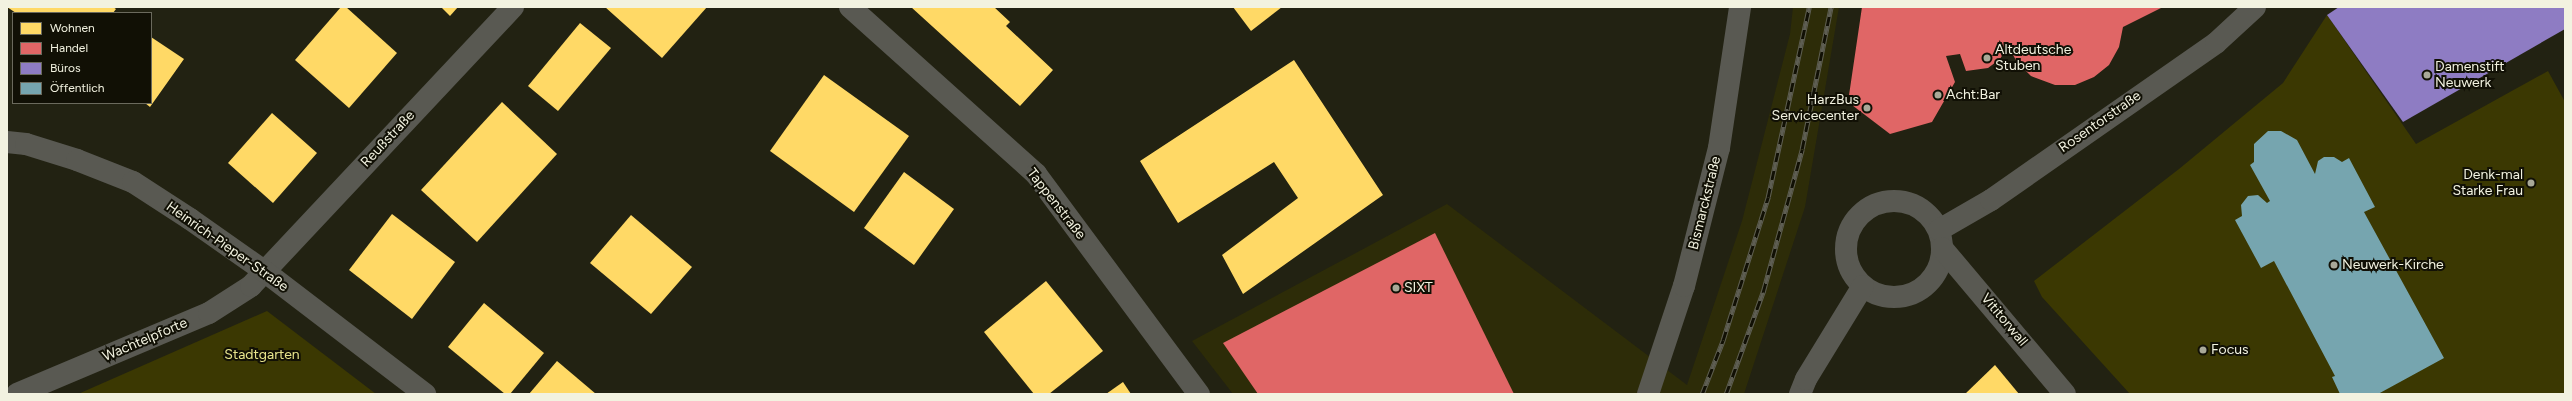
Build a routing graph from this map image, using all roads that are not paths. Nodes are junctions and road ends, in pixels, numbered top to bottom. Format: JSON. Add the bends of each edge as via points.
{"nodes":[{"id":1,"x":513,"y":7,"type":"edge"},
{"id":2,"x":850,"y":7,"type":"edge"},
{"id":3,"x":1740,"y":7,"type":"edge"},
{"id":4,"x":2255,"y":7,"type":"edge"},
{"id":5,"x":7,"y":142,"type":"edge"},
{"id":6,"x":1940,"y":239,"type":"junction"},
{"id":7,"x":264,"y":272,"type":"junction"},
{"id":8,"x":1863,"y":286,"type":"junction"},
{"id":9,"x":17,"y":394,"type":"edge"},
{"id":10,"x":425,"y":394,"type":"edge"},
{"id":11,"x":1199,"y":394,"type":"edge"},
{"id":12,"x":1648,"y":394,"type":"edge"},
{"id":13,"x":1800,"y":394,"type":"edge"},
{"id":14,"x":2065,"y":394,"type":"edge"}],
"edges":[{"from":1,"to":7,"type":"street","name":"Reußstraße"},
{"from":2,"to":11,"type":"street","name":"Tappenstraße","via":[[1036,174]]},
{"from":3,"to":12,"type":"street","name":"Bismarckstraße","via":[[1719,148],[1684,286]]},
{"from":4,"to":6,"type":"street","name":"Rosentorstraße","via":[[2216,43],[1991,200]]},
{"from":5,"to":7,"type":"street","name":"Heinrich-Pieper-Straße","via":[[26,144],[78,160],[133,182]]},
{"from":6,"to":8,"type":"street","via":[[1939,266],[1933,276],[1915,292],[1897,297],[1879,295]]},
{"from":6,"to":8,"type":"street","via":[[1927,213],[1911,203],[1891,200],[1871,205],[1854,221],[1845,243],[1848,267]]},
{"from":6,"to":14,"type":"street","name":"Vititorwall"},
{"from":7,"to":9,"type":"street","name":"Wachtelpforte","via":[[251,286],[209,312]]},
{"from":7,"to":10,"type":"street","name":"Heinrich-Pieper-Straße"},
{"from":8,"to":13,"type":"street"}]}
